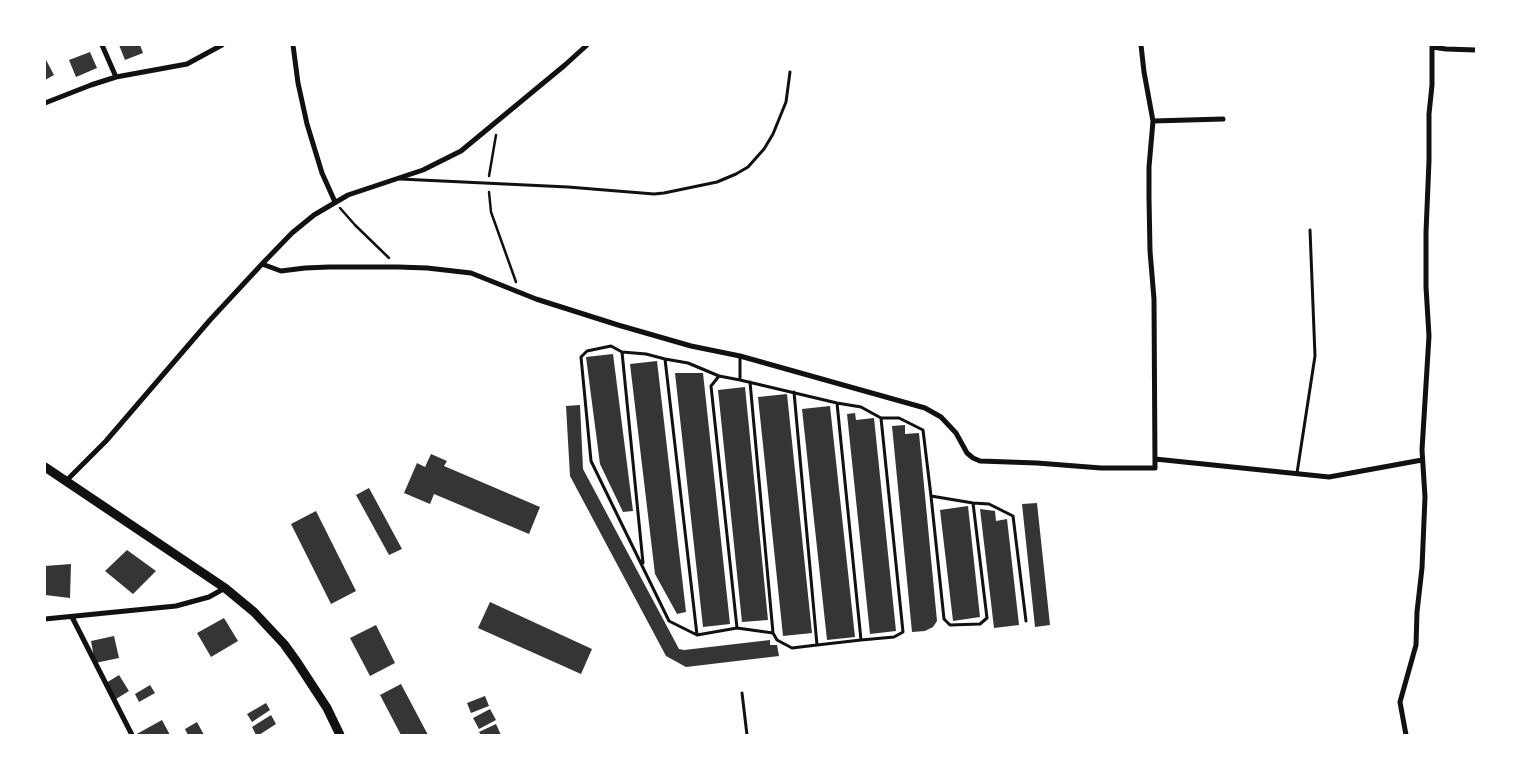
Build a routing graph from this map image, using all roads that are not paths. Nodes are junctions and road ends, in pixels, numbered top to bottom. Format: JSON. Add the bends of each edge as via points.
{"nodes":[{"id":1,"x":102,"y":45,"type":"edge"},
{"id":2,"x":222,"y":45,"type":"edge"},
{"id":3,"x":293,"y":45,"type":"edge"},
{"id":4,"x":586,"y":45,"type":"edge"},
{"id":5,"x":1141,"y":45,"type":"edge"},
{"id":6,"x":1432,"y":46,"type":"edge"},
{"id":7,"x":1476,"y":50,"type":"edge"},
{"id":8,"x":790,"y":72,"type":"dead end"},
{"id":9,"x":116,"y":77,"type":"junction"},
{"id":10,"x":45,"y":103,"type":"edge"},
{"id":11,"x":1223,"y":119,"type":"dead end"},
{"id":12,"x":1153,"y":122,"type":"junction"},
{"id":13,"x":394,"y":179,"type":"junction"},
{"id":14,"x":335,"y":202,"type":"junction"},
{"id":15,"x":1310,"y":230,"type":"dead end"},
{"id":16,"x":262,"y":264,"type":"junction"},
{"id":17,"x":622,"y":352,"type":"junction"},
{"id":18,"x":740,"y":356,"type":"junction"},
{"id":19,"x":664,"y":359,"type":"junction"},
{"id":20,"x":719,"y":376,"type":"junction"},
{"id":21,"x":740,"y":380,"type":"junction"},
{"id":22,"x":750,"y":382,"type":"junction"},
{"id":23,"x":794,"y":392,"type":"junction"},
{"id":24,"x":837,"y":403,"type":"junction"},
{"id":25,"x":881,"y":418,"type":"junction"},
{"id":26,"x":1155,"y":459,"type":"junction"},
{"id":27,"x":1422,"y":460,"type":"junction"},
{"id":28,"x":45,"y":467,"type":"edge"},
{"id":29,"x":1297,"y":474,"type":"junction"},
{"id":30,"x":66,"y":481,"type":"junction"},
{"id":31,"x":931,"y":496,"type":"junction"},
{"id":32,"x":973,"y":503,"type":"junction"},
{"id":33,"x":643,"y":565,"type":"junction"},
{"id":34,"x":225,"y":588,"type":"junction"},
{"id":35,"x":72,"y":617,"type":"junction"},
{"id":36,"x":45,"y":620,"type":"edge"},
{"id":37,"x":1026,"y":621,"type":"dead end"},
{"id":38,"x":737,"y":628,"type":"junction"},
{"id":39,"x":773,"y":633,"type":"junction"},
{"id":40,"x":697,"y":635,"type":"junction"},
{"id":41,"x":861,"y":640,"type":"junction"},
{"id":42,"x":817,"y":645,"type":"junction"},
{"id":43,"x":742,"y":694,"type":"dead end"},
{"id":44,"x":132,"y":735,"type":"edge"},
{"id":45,"x":340,"y":735,"type":"edge"},
{"id":46,"x":747,"y":735,"type":"edge"},
{"id":47,"x":1406,"y":735,"type":"edge"}],
"edges":[{"from":1,"to":9,"type":"street"},
{"from":2,"to":9,"type":"street","via":[[187,64]]},
{"from":3,"to":14,"type":"street","via":[[307,124]]},
{"from":4,"to":13,"type":"street","via":[[461,151],[434,166]]},
{"from":5,"to":12,"type":"street"},
{"from":6,"to":7,"type":"street"},
{"from":6,"to":27,"type":"street","via":[[1426,232],[1429,336]]},
{"from":8,"to":13,"type":"lane","via":[[786,102],[764,149],[748,166],[718,182],[654,194]]},
{"from":9,"to":10,"type":"street"},
{"from":11,"to":12,"type":"street"},
{"from":12,"to":26,"type":"street","via":[[1149,198],[1154,299]]},
{"from":13,"to":14,"type":"street"},
{"from":14,"to":16,"type":"street","via":[[292,233]]},
{"from":15,"to":29,"type":"lane","via":[[1314,356]]},
{"from":16,"to":18,"type":"street","via":[[281,272],[305,268],[398,267],[471,274],[559,307],[667,340]]},
{"from":16,"to":30,"type":"street","via":[[106,441]]},
{"from":17,"to":19,"type":"lane"},
{"from":17,"to":33,"type":"lane"},
{"from":17,"to":33,"type":"lane","via":[[611,346],[587,351],[582,357],[591,462]]},
{"from":18,"to":21,"type":"lane"},
{"from":18,"to":26,"type":"street","via":[[925,408],[941,418],[956,433],[967,453],[980,461],[1155,468]]},
{"from":19,"to":20,"type":"lane","via":[[688,363]]},
{"from":19,"to":40,"type":"lane"},
{"from":20,"to":21,"type":"lane"},
{"from":20,"to":38,"type":"lane","via":[[710,386]]},
{"from":21,"to":22,"type":"lane"},
{"from":22,"to":23,"type":"lane"},
{"from":22,"to":39,"type":"lane"},
{"from":23,"to":24,"type":"lane"},
{"from":23,"to":42,"type":"lane"},
{"from":24,"to":25,"type":"lane","via":[[861,407]]},
{"from":24,"to":41,"type":"lane"},
{"from":25,"to":31,"type":"lane","via":[[899,418],[923,430]]},
{"from":25,"to":41,"type":"lane","via":[[903,632],[894,638]]},
{"from":26,"to":29,"type":"street"},
{"from":27,"to":29,"type":"street","via":[[1329,477]]},
{"from":27,"to":47,"type":"street","via":[[1425,497],[1416,645],[1400,702]]},
{"from":28,"to":30,"type":"main road"},
{"from":30,"to":34,"type":"main road"},
{"from":31,"to":32,"type":"lane"},
{"from":31,"to":32,"type":"lane","via":[[944,619],[950,625],[980,624],[987,618]]},
{"from":32,"to":37,"type":"lane","via":[[989,504],[1013,516]]},
{"from":33,"to":40,"type":"lane","via":[[669,620]]},
{"from":34,"to":35,"type":"street","via":[[209,597],[176,606]]},
{"from":34,"to":45,"type":"main road","via":[[254,612],[284,644],[327,708]]},
{"from":35,"to":36,"type":"street"},
{"from":35,"to":44,"type":"street"},
{"from":38,"to":39,"type":"lane"},
{"from":38,"to":40,"type":"lane"},
{"from":39,"to":42,"type":"lane","via":[[792,648]]},
{"from":41,"to":42,"type":"lane"},
{"from":43,"to":46,"type":"lane"}]}
